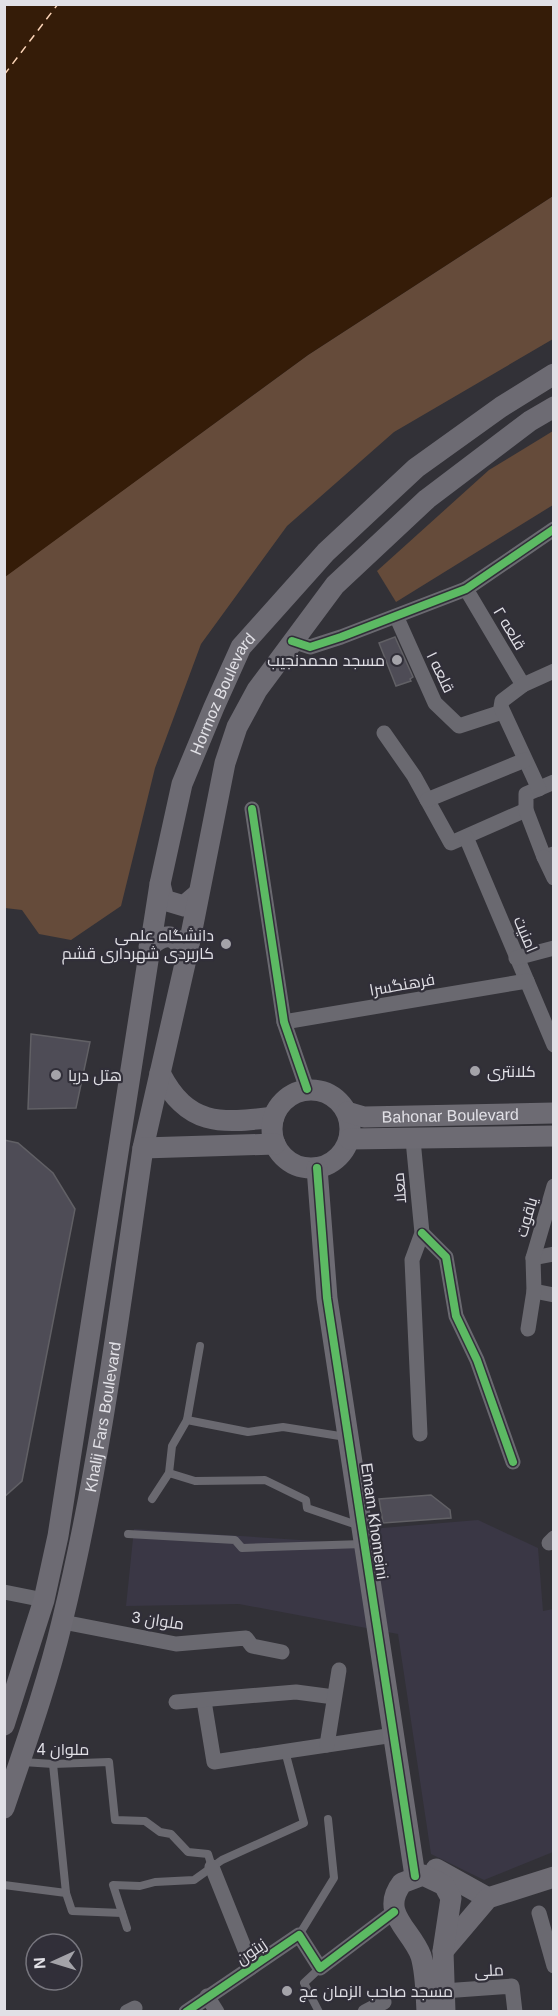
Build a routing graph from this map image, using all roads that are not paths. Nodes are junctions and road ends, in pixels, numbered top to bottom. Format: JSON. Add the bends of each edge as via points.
{"nodes":[{"id":1,"x":554,"y":374,"type":"edge"},
{"id":2,"x":554,"y":407,"type":"edge"},
{"id":3,"x":554,"y":529,"type":"edge"},
{"id":4,"x":466,"y":590,"type":"junction"},
{"id":5,"x":397,"y":618,"type":"junction"},
{"id":6,"x":292,"y":641,"type":"junction"},
{"id":7,"x":554,"y":671,"type":"edge"},
{"id":8,"x":524,"y":685,"type":"junction"},
{"id":9,"x":502,"y":712,"type":"junction"},
{"id":10,"x":384,"y":733,"type":"dead end"},
{"id":11,"x":525,"y":760,"type":"junction"},
{"id":12,"x":554,"y":782,"type":"edge"},
{"id":13,"x":539,"y":789,"type":"junction"},
{"id":14,"x":427,"y":800,"type":"junction"},
{"id":15,"x":252,"y":809,"type":"dead end"},
{"id":16,"x":526,"y":810,"type":"junction"},
{"id":17,"x":466,"y":837,"type":"junction"},
{"id":18,"x":549,"y":856,"type":"edge"},
{"id":19,"x":554,"y":878,"type":"edge"},
{"id":20,"x":160,"y":884,"type":"junction"},
{"id":21,"x":197,"y":895,"type":"junction"},
{"id":22,"x":149,"y":947,"type":"junction"},
{"id":23,"x":554,"y":948,"type":"edge"},
{"id":24,"x":187,"y":955,"type":"junction"},
{"id":25,"x":516,"y":958,"type":"junction"},
{"id":26,"x":526,"y":981,"type":"junction"},
{"id":27,"x":284,"y":1022,"type":"junction"},
{"id":28,"x":554,"y":1045,"type":"edge"},
{"id":29,"x":160,"y":1073,"type":"junction"},
{"id":30,"x":307,"y":1089,"type":"junction"},
{"id":31,"x":347,"y":1112,"type":"junction"},
{"id":32,"x":554,"y":1113,"type":"edge"},
{"id":33,"x":274,"y":1117,"type":"junction"},
{"id":34,"x":554,"y":1136,"type":"edge"},
{"id":35,"x":349,"y":1139,"type":"junction"},
{"id":36,"x":413,"y":1140,"type":"junction"},
{"id":37,"x":275,"y":1144,"type":"junction"},
{"id":38,"x":143,"y":1148,"type":"junction"},
{"id":39,"x":120,"y":1149,"type":"joint"},
{"id":40,"x":317,"y":1168,"type":"junction"},
{"id":41,"x":554,"y":1186,"type":"edge"},
{"id":42,"x":422,"y":1233,"type":"junction"},
{"id":43,"x":554,"y":1254,"type":"edge"},
{"id":44,"x":533,"y":1258,"type":"junction"},
{"id":45,"x":534,"y":1291,"type":"junction"},
{"id":46,"x":554,"y":1295,"type":"edge"},
{"id":47,"x":528,"y":1329,"type":"dead end"},
{"id":48,"x":200,"y":1346,"type":"dead end"},
{"id":49,"x":187,"y":1420,"type":"junction"},
{"id":50,"x":420,"y":1434,"type":"dead end"},
{"id":51,"x":350,"y":1437,"type":"junction"},
{"id":52,"x":513,"y":1462,"type":"dead end"},
{"id":53,"x":169,"y":1473,"type":"junction"},
{"id":54,"x":152,"y":1499,"type":"dead end"},
{"id":55,"x":128,"y":1534,"type":"dead end"},
{"id":56,"x":363,"y":1535,"type":"junction"},
{"id":57,"x":4,"y":1592,"type":"edge"},
{"id":58,"x":44,"y":1600,"type":"junction"},
{"id":59,"x":63,"y":1622,"type":"junction"},
{"id":60,"x":282,"y":1652,"type":"dead end"},
{"id":61,"x":339,"y":1670,"type":"dead end"},
{"id":62,"x":334,"y":1697,"type":"junction"},
{"id":63,"x":204,"y":1701,"type":"junction"},
{"id":64,"x":176,"y":1702,"type":"dead end"},
{"id":65,"x":6,"y":1717,"type":"edge"},
{"id":66,"x":394,"y":1735,"type":"junction"},
{"id":67,"x":327,"y":1745,"type":"junction"},
{"id":68,"x":285,"y":1751,"type":"junction"},
{"id":69,"x":20,"y":1762,"type":"junction"},
{"id":70,"x":53,"y":1764,"type":"junction"},
{"id":71,"x":4,"y":1808,"type":"edge"},
{"id":72,"x":328,"y":1819,"type":"dead end"},
{"id":73,"x":414,"y":1866,"type":"junction"},
{"id":74,"x":212,"y":1867,"type":"junction"},
{"id":75,"x":554,"y":1877,"type":"edge"},
{"id":76,"x":4,"y":1885,"type":"edge"},
{"id":77,"x":66,"y":1893,"type":"junction"},
{"id":78,"x":488,"y":1898,"type":"junction"},
{"id":79,"x":393,"y":1912,"type":"junction"},
{"id":80,"x":122,"y":1913,"type":"junction"},
{"id":81,"x":539,"y":1914,"type":"dead end"},
{"id":82,"x":127,"y":1928,"type":"dead end"},
{"id":83,"x":299,"y":1935,"type":"junction"},
{"id":84,"x":443,"y":1951,"type":"junction"},
{"id":85,"x":252,"y":1966,"type":"junction"},
{"id":86,"x":554,"y":1966,"type":"edge"},
{"id":87,"x":320,"y":1968,"type":"junction"},
{"id":88,"x":207,"y":1996,"type":"junction"},
{"id":89,"x":444,"y":2001,"type":"edge"},
{"id":90,"x":384,"y":2002,"type":"dead end"},
{"id":91,"x":186,"y":2012,"type":"edge"},
{"id":92,"x":217,"y":2012,"type":"edge"},
{"id":93,"x":319,"y":2012,"type":"edge"},
{"id":94,"x":365,"y":2012,"type":"edge"},
{"id":95,"x":427,"y":2012,"type":"edge"},
{"id":96,"x":515,"y":2012,"type":"edge"}],
"edges":[{"from":1,"to":20,"type":"main road","name":"Hormoz Boulevard","via":[[416,468],[326,552],[242,647],[182,784]]},
{"from":2,"to":6,"type":"main road","name":"Hormoz Boulevard","via":[[427,499],[335,585]]},
{"from":3,"to":4,"type":"street"},
{"from":4,"to":5,"type":"street"},
{"from":4,"to":8,"type":"street","name":"قلعه ۲"},
{"from":5,"to":6,"type":"street","via":[[310,646]]},
{"from":5,"to":9,"type":"street","name":"قلعه ۱","via":[[435,703],[459,726]]},
{"from":6,"to":21,"type":"main road","name":"Hormoz Boulevard","via":[[257,690],[237,727],[225,763]]},
{"from":7,"to":8,"type":"street"},
{"from":8,"to":9,"type":"street","via":[[502,701]]},
{"from":9,"to":11,"type":"street"},
{"from":10,"to":14,"type":"street"},
{"from":11,"to":13,"type":"street"},
{"from":11,"to":14,"type":"street"},
{"from":12,"to":13,"type":"street"},
{"from":13,"to":16,"type":"street","via":[[526,794]]},
{"from":14,"to":17,"type":"street","via":[[451,843]]},
{"from":15,"to":27,"type":"street"},
{"from":16,"to":17,"type":"street"},
{"from":16,"to":18,"type":"street"},
{"from":17,"to":25,"type":"street","name":"امنیت"},
{"from":18,"to":19,"type":"street"},
{"from":20,"to":21,"type":"main road","via":[[164,900],[173,904],[184,906]]},
{"from":20,"to":22,"type":"main road","name":"Hormoz Boulevard"},
{"from":21,"to":24,"type":"main road","name":"Hormoz Boulevard"},
{"from":22,"to":24,"type":"main road","via":[[159,938],[169,936],[179,940]]},
{"from":22,"to":39,"type":"main road","name":"Hormoz Boulevard"},
{"from":23,"to":25,"type":"street"},
{"from":24,"to":29,"type":"main road","name":"Hormoz Boulevard"},
{"from":25,"to":26,"type":"street","name":"امنیت"},
{"from":26,"to":27,"type":"street","name":"فرهنگسرا"},
{"from":26,"to":28,"type":"street","name":"امنیت"},
{"from":27,"to":30,"type":"street"},
{"from":29,"to":33,"type":"main road","via":[[180,1105],[202,1117],[242,1121]]},
{"from":29,"to":38,"type":"main road","name":"Khalij Fars Boulevard"},
{"from":30,"to":31,"type":"main road","via":[[335,1097]]},
{"from":30,"to":33,"type":"main road","via":[[286,1098]]},
{"from":31,"to":32,"type":"main road","name":"Bahonar Boulevard","via":[[364,1117]]},
{"from":31,"to":35,"type":"main road"},
{"from":33,"to":37,"type":"main road"},
{"from":34,"to":36,"type":"main road","name":"Bahonar Boulevard"},
{"from":35,"to":36,"type":"main road","name":"Bahonar Boulevard"},
{"from":35,"to":40,"type":"main road","via":[[337,1159]]},
{"from":36,"to":42,"type":"street","name":"معلا"},
{"from":37,"to":38,"type":"main road"},
{"from":37,"to":40,"type":"main road","via":[[288,1160]]},
{"from":38,"to":59,"type":"main road","name":"Khalij Fars Boulevard","via":[[99,1445]]},
{"from":39,"to":58,"type":"main road","name":"Khalij Fars Boulevard","via":[[58,1536]]},
{"from":40,"to":51,"type":"main road","name":"Emam Khomeini","via":[[327,1298]]},
{"from":41,"to":44,"type":"street","name":"یاقوت"},
{"from":42,"to":50,"type":"street","via":[[412,1260]]},
{"from":42,"to":52,"type":"street","via":[[446,1257],[456,1316],[477,1360]]},
{"from":43,"to":44,"type":"street"},
{"from":44,"to":45,"type":"street","name":"یاقوت"},
{"from":45,"to":46,"type":"street"},
{"from":45,"to":47,"type":"street","name":"یاقوت"},
{"from":48,"to":49,"type":"lane"},
{"from":49,"to":51,"type":"lane","via":[[248,1432],[283,1427]]},
{"from":49,"to":53,"type":"lane","via":[[172,1446]]},
{"from":51,"to":56,"type":"main road","name":"Emam Khomeini"},
{"from":53,"to":54,"type":"lane"},
{"from":53,"to":56,"type":"lane","via":[[195,1480],[265,1480],[306,1500],[307,1508]]},
{"from":55,"to":56,"type":"lane","via":[[235,1540],[242,1548]]},
{"from":56,"to":66,"type":"main road","name":"Emam Khomeini"},
{"from":57,"to":58,"type":"street"},
{"from":58,"to":65,"type":"main road","name":"Khalij Fars Boulevard"},
{"from":59,"to":60,"type":"street","name":"ملوان 3","via":[[176,1644],[246,1638],[252,1646]]},
{"from":59,"to":69,"type":"main road","name":"Khalij Fars Boulevard"},
{"from":61,"to":62,"type":"street"},
{"from":62,"to":63,"type":"street","via":[[296,1692]]},
{"from":62,"to":67,"type":"street"},
{"from":63,"to":64,"type":"street"},
{"from":63,"to":68,"type":"street","via":[[214,1762]]},
{"from":66,"to":67,"type":"street"},
{"from":66,"to":73,"type":"main road","name":"Emam Khomeini"},
{"from":67,"to":68,"type":"street"},
{"from":68,"to":74,"type":"lane","via":[[304,1823]]},
{"from":69,"to":70,"type":"lane","name":"ملوان 4"},
{"from":69,"to":71,"type":"main road","name":"Khalij Fars Boulevard"},
{"from":70,"to":74,"type":"lane","name":"ملوان 4","via":[[109,1762],[115,1820],[145,1821],[160,1832],[171,1834],[188,1852],[208,1854]]},
{"from":70,"to":77,"type":"lane"},
{"from":72,"to":83,"type":"lane","via":[[334,1878]]},
{"from":73,"to":78,"type":"main road"},
{"from":73,"to":79,"type":"main road","via":[[397,1889]]},
{"from":73,"to":84,"type":"main road","via":[[448,1891],[451,1906]]},
{"from":74,"to":80,"type":"lane","via":[[194,1880],[113,1885]]},
{"from":74,"to":85,"type":"street"},
{"from":75,"to":78,"type":"main road"},
{"from":76,"to":77,"type":"lane"},
{"from":77,"to":80,"type":"lane","via":[[72,1911]]},
{"from":78,"to":84,"type":"main road"},
{"from":79,"to":87,"type":"street"},
{"from":79,"to":95,"type":"main road","via":[[413,1939],[421,1958]]},
{"from":80,"to":82,"type":"lane"},
{"from":81,"to":86,"type":"street"},
{"from":83,"to":85,"type":"street","name":"زیتون"},
{"from":83,"to":87,"type":"street"},
{"from":84,"to":89,"type":"main road"},
{"from":85,"to":88,"type":"street","name":"زیتون"},
{"from":87,"to":93,"type":"lane","via":[[304,1983]]},
{"from":88,"to":91,"type":"street","name":"زیتون"},
{"from":88,"to":92,"type":"street"},
{"from":89,"to":96,"type":"street","name":"ملی","via":[[512,1986]]},
{"from":90,"to":94,"type":"street"}]}
